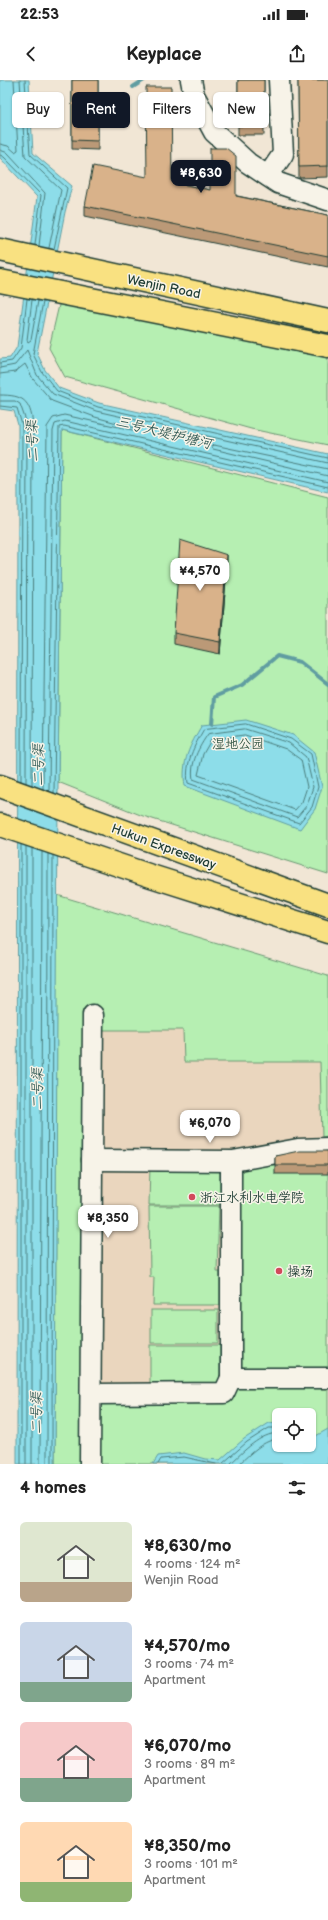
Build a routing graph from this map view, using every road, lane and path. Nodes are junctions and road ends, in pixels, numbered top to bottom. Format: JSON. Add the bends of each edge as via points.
{"nodes":[{"id":1,"x":279,"y":80,"type":"edge"},
{"id":2,"x":191,"y":83,"type":"edge"},
{"id":3,"x":268,"y":176,"type":"junction"},
{"id":4,"x":328,"y":200,"type":"edge"},
{"id":5,"x":0,"y":250,"type":"edge"},
{"id":6,"x":6,"y":282,"type":"edge"},
{"id":7,"x":328,"y":321,"type":"edge"},
{"id":8,"x":328,"y":346,"type":"edge"},
{"id":9,"x":0,"y":786,"type":"edge"},
{"id":10,"x":0,"y":825,"type":"edge"},
{"id":11,"x":328,"y":905,"type":"edge"},
{"id":12,"x":328,"y":932,"type":"edge"},
{"id":13,"x":93,"y":1015,"type":"dead end"},
{"id":14,"x":328,"y":1148,"type":"edge"},
{"id":15,"x":92,"y":1160,"type":"junction"},
{"id":16,"x":231,"y":1165,"type":"dead end"},
{"id":17,"x":230,"y":1378,"type":"junction"},
{"id":18,"x":328,"y":1378,"type":"edge"},
{"id":19,"x":95,"y":1394,"type":"dead end"},
{"id":20,"x":90,"y":1464,"type":"edge"}],
"edges":[{"from":1,"to":3,"type":"street","via":[[283,154]]},
{"from":2,"to":3,"type":"street","via":[[194,95],[214,132],[248,163]]},
{"from":3,"to":4,"type":"street","via":[[278,183]]},
{"from":5,"to":7,"type":"main road","name":"Wenjin Road"},
{"from":6,"to":8,"type":"main road","name":"Wenjin Road"},
{"from":9,"to":11,"type":"main road","name":"Hukun Expressway"},
{"from":10,"to":12,"type":"main road"},
{"from":13,"to":15,"type":"street"},
{"from":14,"to":15,"type":"street","via":[[298,1149],[232,1160]]},
{"from":15,"to":20,"type":"street"},
{"from":16,"to":17,"type":"street"},
{"from":17,"to":18,"type":"street"},
{"from":17,"to":19,"type":"street","via":[[224,1393]]}]}
